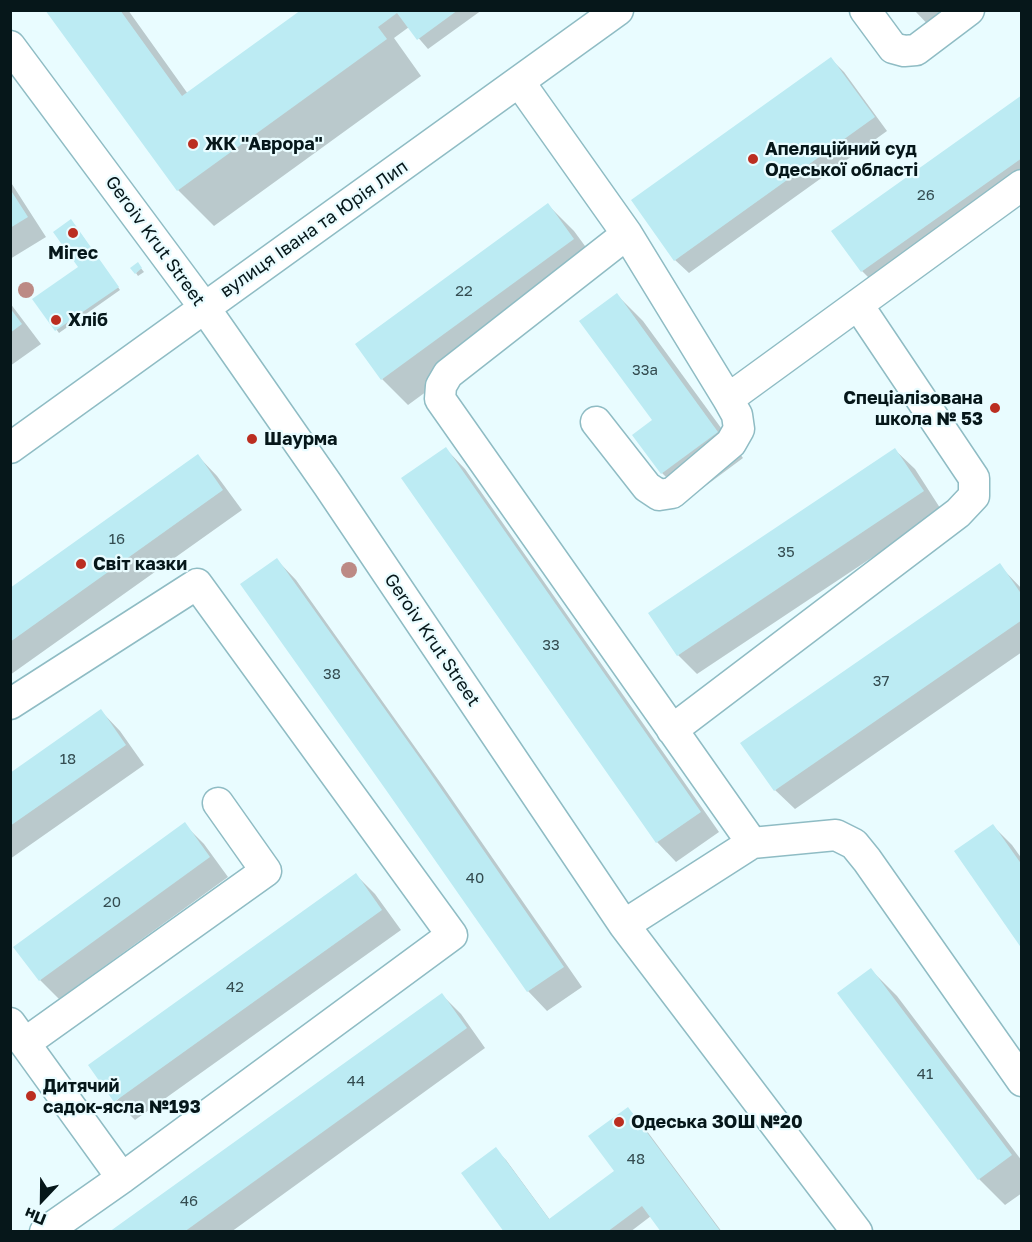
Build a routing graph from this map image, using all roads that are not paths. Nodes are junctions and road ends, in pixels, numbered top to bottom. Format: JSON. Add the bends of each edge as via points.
{"nodes":[{"id":1,"x":618,"y":10,"type":"edge"},
{"id":2,"x":865,"y":10,"type":"edge"},
{"id":3,"x":969,"y":10,"type":"edge"},
{"id":4,"x":10,"y":46,"type":"edge"},
{"id":5,"x":520,"y":83,"type":"junction"},
{"id":6,"x":1022,"y":185,"type":"edge"},
{"id":7,"x":627,"y":234,"type":"junction"},
{"id":8,"x":858,"y":305,"type":"junction"},
{"id":9,"x":204,"y":307,"type":"junction"},
{"id":10,"x":728,"y":399,"type":"junction"},
{"id":11,"x":596,"y":422,"type":"dead end"},
{"id":12,"x":10,"y":448,"type":"edge"},
{"id":13,"x":10,"y":704,"type":"edge"},
{"id":14,"x":672,"y":730,"type":"junction"},
{"id":15,"x":218,"y":802,"type":"dead end"},
{"id":16,"x":752,"y":843,"type":"junction"},
{"id":17,"x":624,"y":925,"type":"junction"},
{"id":18,"x":18,"y":1033,"type":"edge"},
{"id":19,"x":1022,"y":1081,"type":"edge"},
{"id":20,"x":122,"y":1178,"type":"junction"},
{"id":21,"x":45,"y":1232,"type":"edge"},
{"id":22,"x":856,"y":1232,"type":"edge"}],
"edges":[{"from":1,"to":5,"type":"street","name":"вулиця Івана та Юрія Лип"},
{"from":2,"to":3,"type":"street","via":[[893,48],[904,51],[915,50]]},
{"from":4,"to":9,"type":"street","name":"Geroiv Krut Street"},
{"from":5,"to":7,"type":"street"},
{"from":5,"to":9,"type":"street","name":"вулиця Івана та Юрія Лип"},
{"from":6,"to":8,"type":"street"},
{"from":7,"to":10,"type":"street"},
{"from":7,"to":14,"type":"street","via":[[448,374],[440,399]]},
{"from":8,"to":10,"type":"street"},
{"from":8,"to":14,"type":"street","via":[[974,478],[974,496],[958,513]]},
{"from":9,"to":12,"type":"street","name":"вулиця Івана та Юрія Лип"},
{"from":9,"to":17,"type":"street","name":"Geroiv Krut Street"},
{"from":10,"to":11,"type":"street","via":[[739,429],[731,443],[672,493],[659,495],[647,487]]},
{"from":13,"to":20,"type":"street","via":[[196,584],[452,935]]},
{"from":14,"to":16,"type":"street"},
{"from":15,"to":18,"type":"street","via":[[266,871]]},
{"from":16,"to":17,"type":"street"},
{"from":16,"to":19,"type":"street","via":[[836,835],[854,844]]},
{"from":17,"to":22,"type":"street","name":"Geroiv Krut Street"},
{"from":18,"to":20,"type":"street"},
{"from":20,"to":21,"type":"street"}]}
